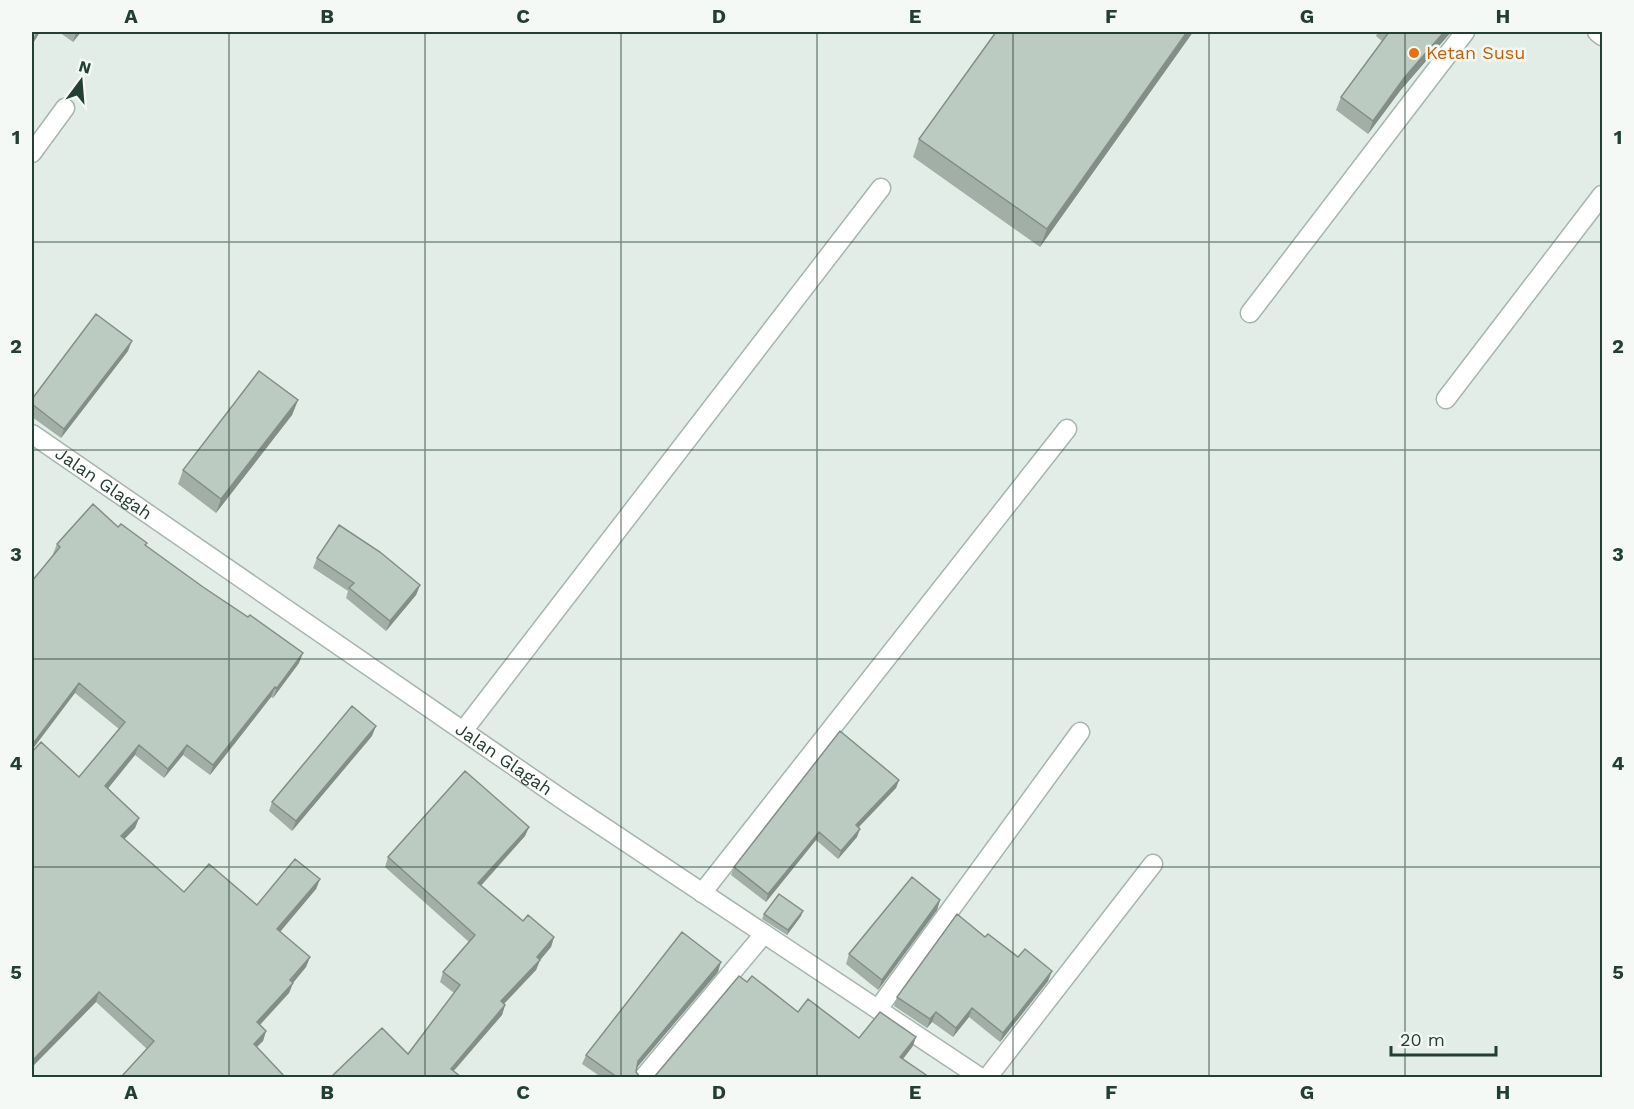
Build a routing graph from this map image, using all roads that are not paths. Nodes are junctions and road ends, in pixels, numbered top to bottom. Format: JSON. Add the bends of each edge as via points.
{"nodes":[{"id":1,"x":1465,"y":32,"type":"edge"},
{"id":2,"x":1597,"y":32,"type":"edge"},
{"id":3,"x":1602,"y":36,"type":"edge"},
{"id":4,"x":65,"y":108,"type":"dead end"},
{"id":5,"x":32,"y":153,"type":"edge"},
{"id":6,"x":881,"y":188,"type":"dead end"},
{"id":7,"x":1602,"y":195,"type":"edge"},
{"id":8,"x":1250,"y":313,"type":"dead end"},
{"id":9,"x":1446,"y":399,"type":"dead end"},
{"id":10,"x":1068,"y":429,"type":"dead end"},
{"id":11,"x":32,"y":434,"type":"edge"},
{"id":12,"x":463,"y":731,"type":"junction"},
{"id":13,"x":1080,"y":732,"type":"dead end"},
{"id":14,"x":1153,"y":864,"type":"dead end"},
{"id":15,"x":702,"y":893,"type":"junction"},
{"id":16,"x":764,"y":934,"type":"junction"},
{"id":17,"x":878,"y":1009,"type":"junction"},
{"id":18,"x":643,"y":1077,"type":"edge"},
{"id":19,"x":981,"y":1077,"type":"edge"},
{"id":20,"x":987,"y":1077,"type":"edge"}],
"edges":[{"from":1,"to":8,"type":"street"},
{"from":2,"to":3,"type":"street"},
{"from":4,"to":5,"type":"street"},
{"from":6,"to":12,"type":"street"},
{"from":7,"to":9,"type":"street"},
{"from":10,"to":15,"type":"street"},
{"from":11,"to":12,"type":"street","name":"Jalan Glagah"},
{"from":12,"to":15,"type":"street","name":"Jalan Glagah"},
{"from":13,"to":17,"type":"street"},
{"from":14,"to":20,"type":"street"},
{"from":15,"to":16,"type":"street","name":"Jalan Glagah"},
{"from":16,"to":17,"type":"street","name":"Jalan Glagah"},
{"from":16,"to":18,"type":"street"},
{"from":17,"to":19,"type":"street","name":"Jalan Glagah"}]}
